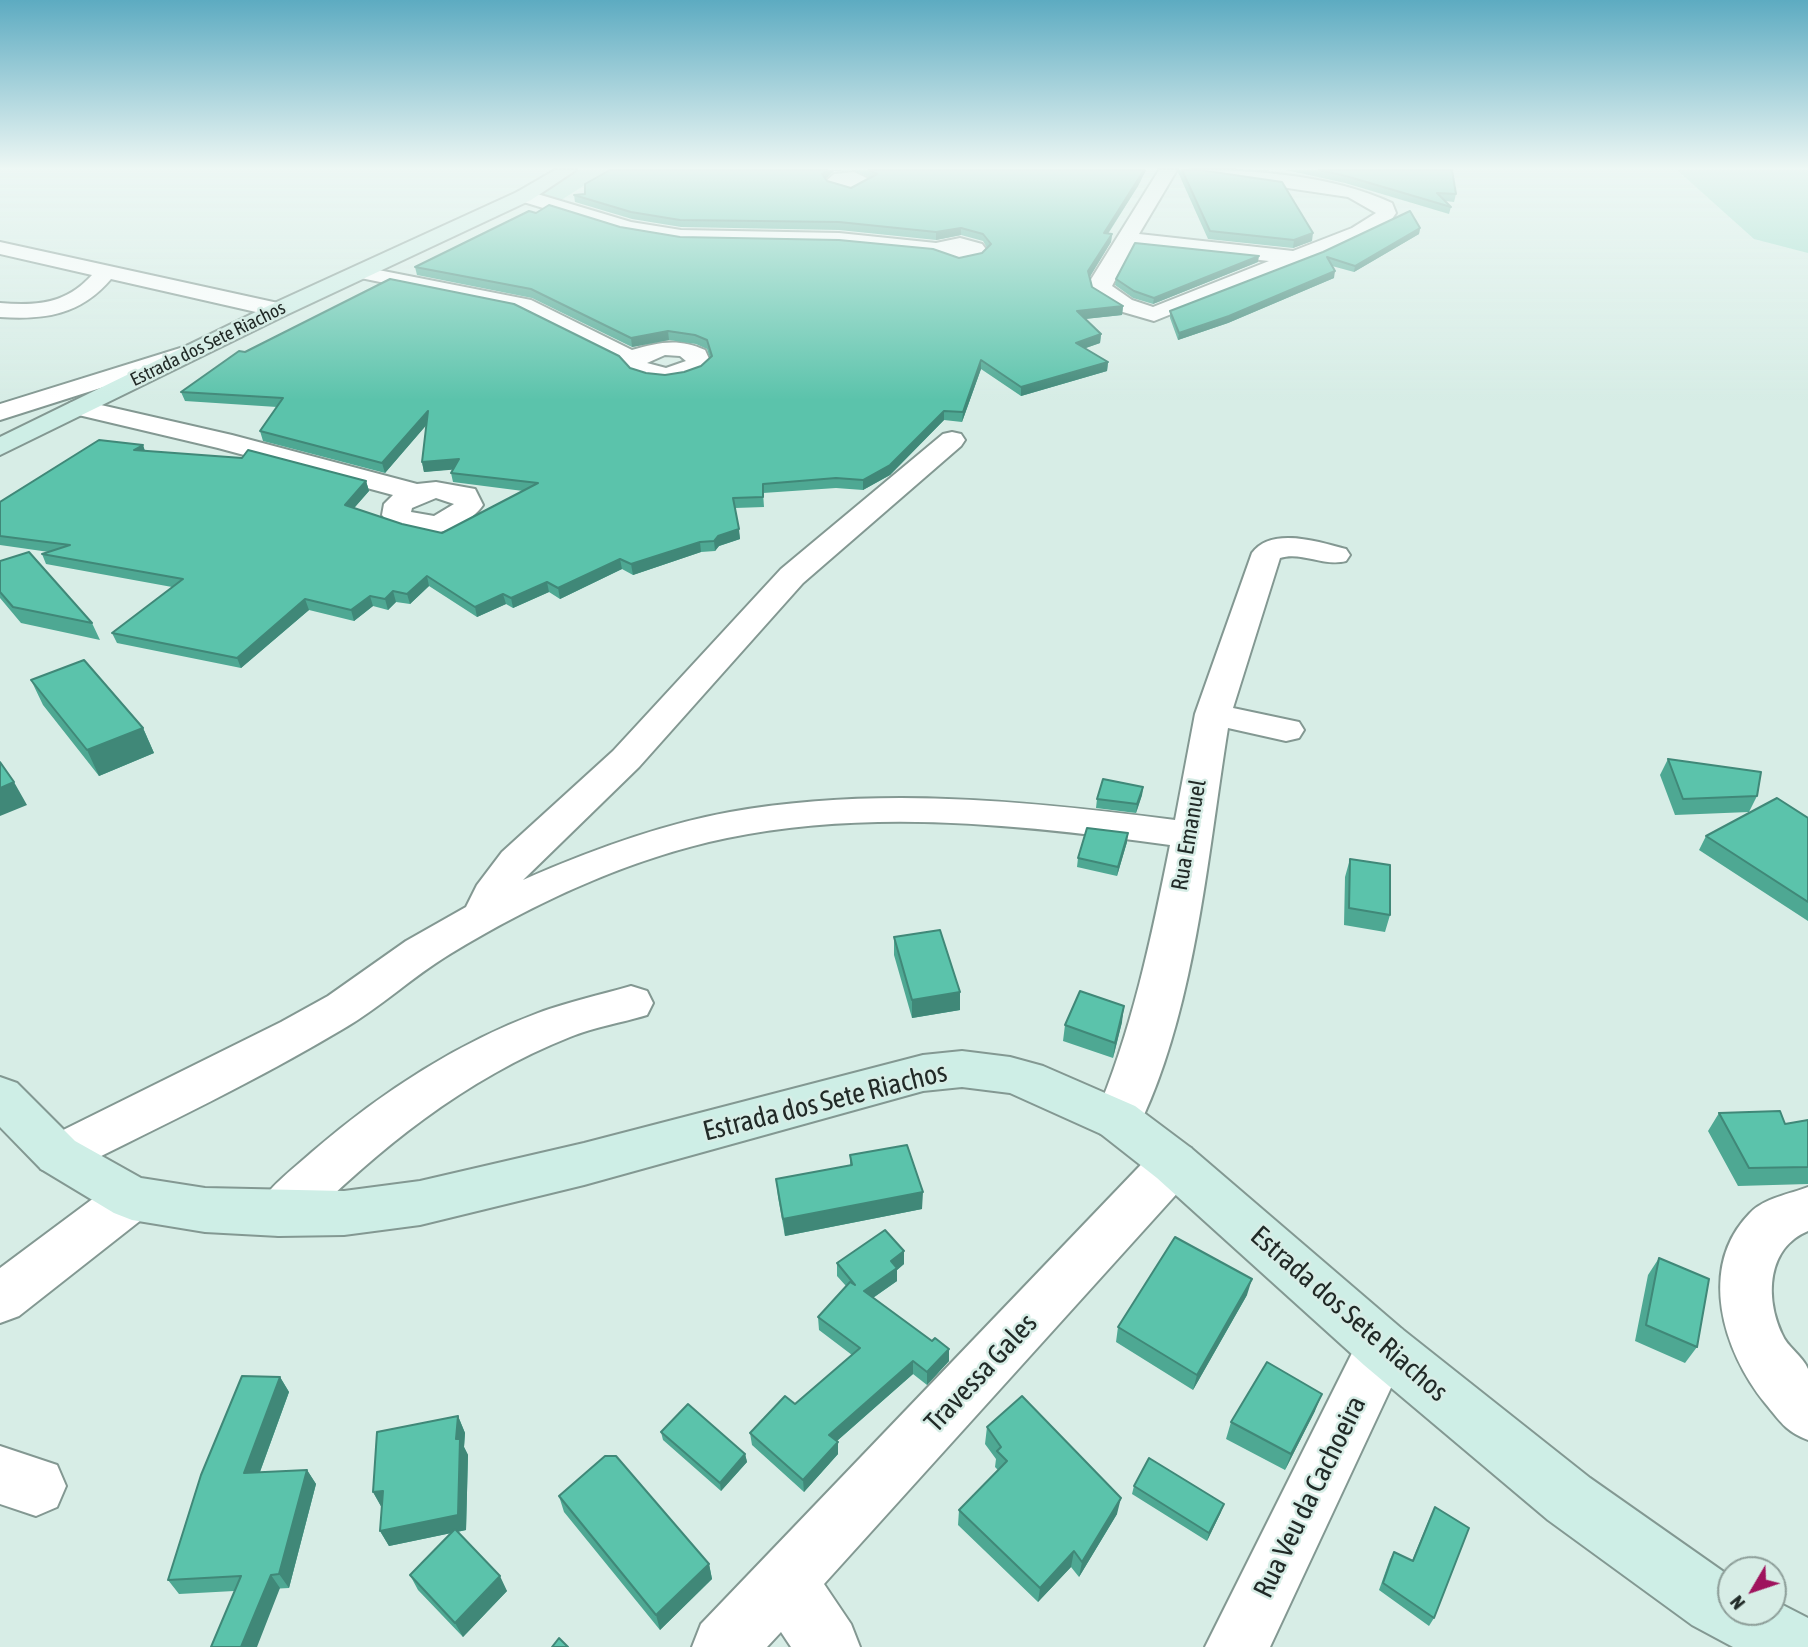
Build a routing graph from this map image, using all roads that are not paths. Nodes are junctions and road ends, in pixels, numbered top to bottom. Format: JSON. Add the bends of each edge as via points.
{"nodes":[{"id":1,"x":413,"y":247,"type":"edge"},
{"id":2,"x":930,"y":247,"type":"edge"},
{"id":3,"x":1123,"y":247,"type":"edge"},
{"id":4,"x":1198,"y":247,"type":"edge"},
{"id":5,"x":1323,"y":247,"type":"edge"},
{"id":6,"x":0,"y":248,"type":"edge"},
{"id":7,"x":939,"y":250,"type":"edge"},
{"id":8,"x":1297,"y":258,"type":"junction"},
{"id":9,"x":108,"y":270,"type":"junction"},
{"id":10,"x":358,"y":272,"type":"junction"},
{"id":11,"x":0,"y":310,"type":"edge"},
{"id":12,"x":278,"y":310,"type":"junction"},
{"id":13,"x":190,"y":352,"type":"junction"},
{"id":14,"x":634,"y":360,"type":"dead end"},
{"id":15,"x":79,"y":408,"type":"junction"},
{"id":16,"x":0,"y":412,"type":"edge"},
{"id":17,"x":952,"y":440,"type":"dead end"},
{"id":18,"x":0,"y":447,"type":"edge"},
{"id":19,"x":417,"y":493,"type":"dead end"},
{"id":20,"x":1335,"y":555,"type":"dead end"},
{"id":21,"x":1213,"y":714,"type":"junction"},
{"id":22,"x":1286,"y":730,"type":"dead end"},
{"id":23,"x":1189,"y":835,"type":"junction"},
{"id":24,"x":484,"y":916,"type":"junction"},
{"id":25,"x":631,"y":1003,"type":"dead end"},
{"id":26,"x":0,"y":1096,"type":"edge"},
{"id":27,"x":1118,"y":1120,"type":"junction"},
{"id":28,"x":58,"y":1155,"type":"junction"},
{"id":29,"x":1174,"y":1163,"type":"junction"},
{"id":30,"x":132,"y":1198,"type":"junction"},
{"id":31,"x":1808,"y":1209,"type":"edge"},
{"id":32,"x":279,"y":1214,"type":"junction"},
{"id":33,"x":0,"y":1299,"type":"edge"},
{"id":34,"x":1383,"y":1347,"type":"junction"},
{"id":35,"x":1808,"y":1412,"type":"edge"},
{"id":36,"x":786,"y":1583,"type":"junction"},
{"id":37,"x":724,"y":1647,"type":"edge"},
{"id":38,"x":828,"y":1647,"type":"edge"},
{"id":39,"x":1237,"y":1647,"type":"edge"},
{"id":40,"x":1798,"y":1647,"type":"edge"}],
"edges":[{"from":1,"to":10,"type":"street","name":"Estrada dos Sete Riachos"},
{"from":2,"to":7,"type":"street"},
{"from":3,"to":8,"type":"street","via":[[1101,288],[1124,305],[1154,314]]},
{"from":4,"to":8,"type":"street"},
{"from":5,"to":8,"type":"street"},
{"from":6,"to":9,"type":"street"},
{"from":9,"to":11,"type":"street","via":[[87,295],[61,309],[42,313]]},
{"from":9,"to":12,"type":"street"},
{"from":10,"to":12,"type":"street","name":"Estrada dos Sete Riachos"},
{"from":10,"to":14,"type":"street","via":[[523,305]]},
{"from":12,"to":13,"type":"street","name":"Estrada dos Sete Riachos"},
{"from":13,"to":15,"type":"street","name":"Estrada dos Sete Riachos"},
{"from":13,"to":16,"type":"street"},
{"from":15,"to":18,"type":"street","name":"Estrada dos Sete Riachos"},
{"from":15,"to":19,"type":"street"},
{"from":17,"to":24,"type":"street","via":[[793,576],[626,759],[516,861],[491,895]]},
{"from":20,"to":21,"type":"street","name":"Rua Emanuel","via":[[1286,545],[1267,553]]},
{"from":21,"to":22,"type":"street"},
{"from":21,"to":23,"type":"street","name":"Rua Emanuel"},
{"from":23,"to":24,"type":"street","via":[[1073,818],[836,811],[729,825],[663,842]]},
{"from":23,"to":27,"type":"street","name":"Rua Emanuel","via":[[1156,1017]]},
{"from":24,"to":28,"type":"street","via":[[433,944],[307,1030]]},
{"from":25,"to":32,"type":"street","via":[[555,1025],[493,1051],[442,1080],[330,1164]]},
{"from":26,"to":28,"type":"street","name":"Estrada dos Sete Riachos"},
{"from":27,"to":29,"type":"street","name":"Estrada dos Sete Riachos"},
{"from":27,"to":32,"type":"street","name":"Estrada dos Sete Riachos","via":[[1010,1075],[962,1069],[923,1073],[420,1203],[344,1213]]},
{"from":28,"to":30,"type":"street","name":"Estrada dos Sete Riachos"},
{"from":29,"to":34,"type":"street","name":"Estrada dos Sete Riachos"},
{"from":29,"to":36,"type":"street","name":"Travessa Gales"},
{"from":30,"to":32,"type":"street","name":"Estrada dos Sete Riachos","via":[[205,1210]]},
{"from":30,"to":33,"type":"street"},
{"from":31,"to":35,"type":"street","via":[[1771,1225],[1756,1242],[1746,1269],[1749,1318],[1760,1349]]},
{"from":34,"to":39,"type":"street","name":"Rua Veu da Cachoeira"},
{"from":34,"to":40,"type":"street","name":"Estrada dos Sete Riachos","via":[[1569,1499],[1714,1603]]},
{"from":36,"to":37,"type":"street","name":"Travessa Gales"},
{"from":36,"to":38,"type":"street"}]}
